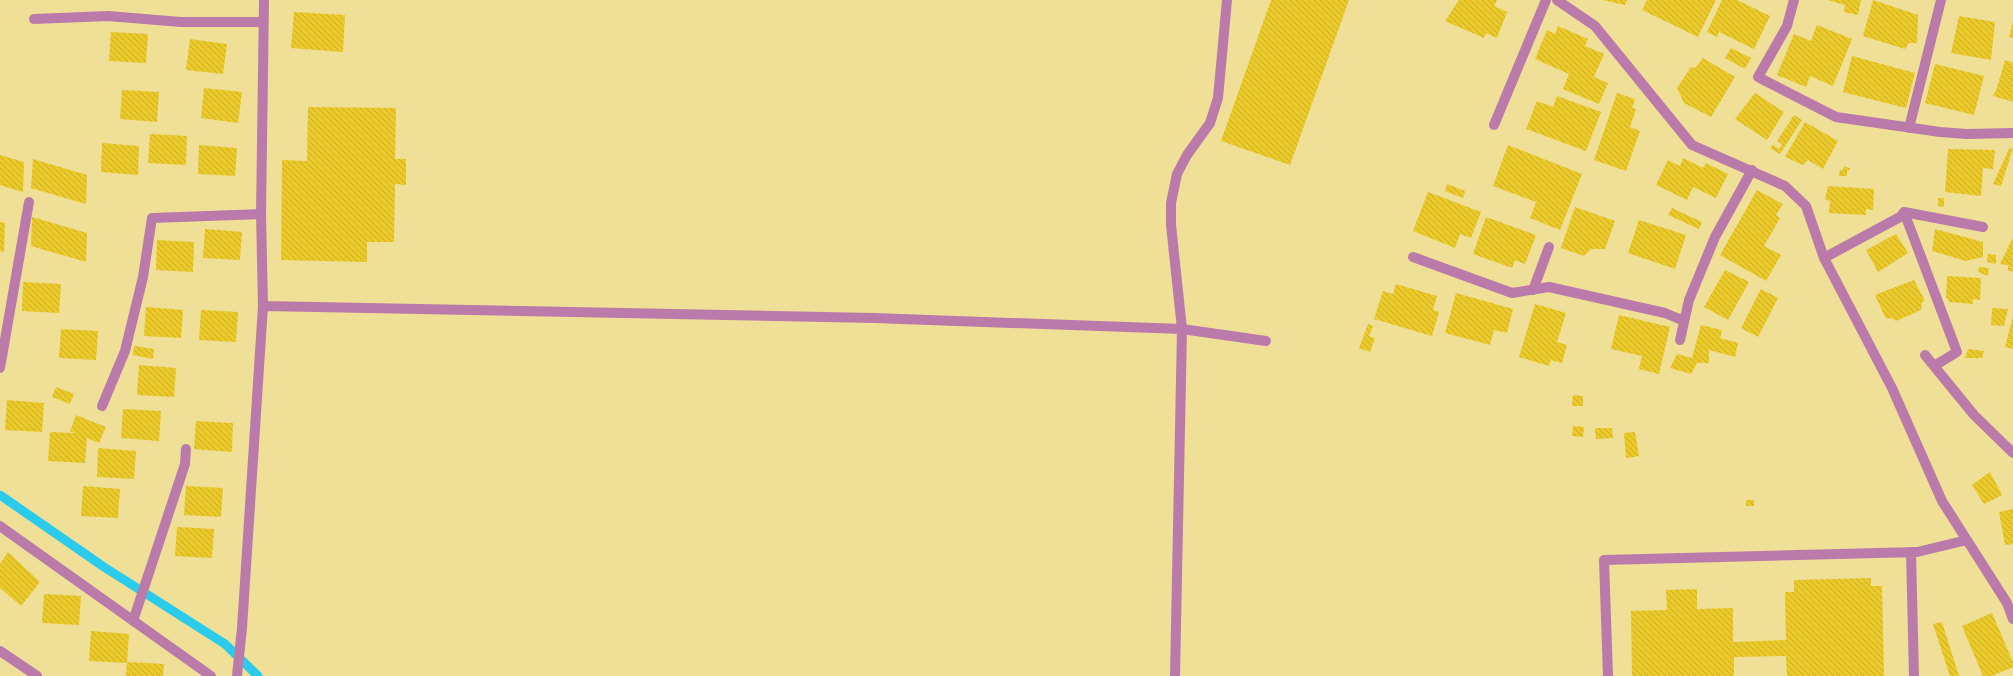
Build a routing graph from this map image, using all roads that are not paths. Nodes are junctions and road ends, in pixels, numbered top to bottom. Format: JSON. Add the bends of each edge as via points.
{"nodes":[{"id":1,"x":264,"y":0,"type":"edge"},
{"id":2,"x":1228,"y":0,"type":"edge"},
{"id":3,"x":1546,"y":0,"type":"edge"},
{"id":4,"x":1557,"y":0,"type":"edge"},
{"id":5,"x":1794,"y":0,"type":"edge"},
{"id":6,"x":1941,"y":0,"type":"edge"},
{"id":7,"x":34,"y":19,"type":"dead end"},
{"id":8,"x":263,"y":22,"type":"junction"},
{"id":9,"x":1494,"y":125,"type":"dead end"},
{"id":10,"x":1909,"y":128,"type":"junction"},
{"id":11,"x":2013,"y":133,"type":"edge"},
{"id":12,"x":1752,"y":170,"type":"junction"},
{"id":13,"x":29,"y":202,"type":"dead end"},
{"id":14,"x":1904,"y":212,"type":"junction"},
{"id":15,"x":261,"y":214,"type":"junction"},
{"id":16,"x":1983,"y":228,"type":"dead end"},
{"id":17,"x":1549,"y":247,"type":"dead end"},
{"id":18,"x":1414,"y":256,"type":"dead end"},
{"id":19,"x":1824,"y":258,"type":"junction"},
{"id":20,"x":1533,"y":290,"type":"junction"},
{"id":21,"x":263,"y":306,"type":"junction"},
{"id":22,"x":1684,"y":321,"type":"junction"},
{"id":23,"x":1182,"y":329,"type":"junction"},
{"id":24,"x":1680,"y":340,"type":"dead end"},
{"id":25,"x":1266,"y":341,"type":"dead end"},
{"id":26,"x":1925,"y":355,"type":"dead end"},
{"id":27,"x":1934,"y":366,"type":"junction"},
{"id":28,"x":0,"y":368,"type":"edge"},
{"id":29,"x":102,"y":406,"type":"dead end"},
{"id":30,"x":186,"y":449,"type":"dead end"},
{"id":31,"x":2013,"y":453,"type":"edge"},
{"id":32,"x":0,"y":526,"type":"edge"},
{"id":33,"x":1967,"y":540,"type":"junction"},
{"id":34,"x":1911,"y":552,"type":"junction"},
{"id":35,"x":2010,"y":602,"type":"edge"},
{"id":36,"x":2013,"y":619,"type":"edge"},
{"id":37,"x":134,"y":621,"type":"junction"},
{"id":38,"x":0,"y":652,"type":"edge"},
{"id":39,"x":38,"y":676,"type":"edge"},
{"id":40,"x":211,"y":676,"type":"edge"},
{"id":41,"x":237,"y":676,"type":"edge"},
{"id":42,"x":1175,"y":676,"type":"edge"},
{"id":43,"x":1608,"y":676,"type":"edge"},
{"id":44,"x":1914,"y":676,"type":"edge"}],
"edges":[{"from":1,"to":8,"type":"street"},
{"from":2,"to":23,"type":"street","via":[[1218,98],[1210,123],[1177,174],[1171,203]]},
{"from":3,"to":9,"type":"street"},
{"from":4,"to":12,"type":"street","via":[[1595,26],[1692,145]]},
{"from":5,"to":10,"type":"street","via":[[1787,26],[1758,77],[1836,118]]},
{"from":6,"to":10,"type":"street"},
{"from":7,"to":8,"type":"street","via":[[108,16],[181,22]]},
{"from":8,"to":15,"type":"street"},
{"from":10,"to":11,"type":"street","via":[[1967,134]]},
{"from":12,"to":19,"type":"street","via":[[1785,186],[1806,206]]},
{"from":12,"to":22,"type":"street","via":[[1715,237],[1689,300]]},
{"from":13,"to":28,"type":"street"},
{"from":14,"to":16,"type":"street"},
{"from":14,"to":19,"type":"street","via":[[1900,217]]},
{"from":14,"to":27,"type":"street","via":[[1957,352]]},
{"from":15,"to":21,"type":"street"},
{"from":15,"to":29,"type":"street","via":[[152,218],[143,277],[125,351]]},
{"from":17,"to":20,"type":"street"},
{"from":18,"to":20,"type":"street","via":[[1512,293]]},
{"from":19,"to":33,"type":"street","via":[[1892,388],[1942,501]]},
{"from":20,"to":22,"type":"street","via":[[1549,287],[1666,313]]},
{"from":21,"to":23,"type":"street","via":[[874,318]]},
{"from":21,"to":41,"type":"street"},
{"from":22,"to":24,"type":"street"},
{"from":23,"to":25,"type":"street"},
{"from":23,"to":42,"type":"street"},
{"from":26,"to":27,"type":"street"},
{"from":27,"to":31,"type":"street","via":[[1974,415]]},
{"from":30,"to":37,"type":"street","via":[[184,464]]},
{"from":32,"to":37,"type":"street"},
{"from":33,"to":34,"type":"street"},
{"from":33,"to":35,"type":"street"},
{"from":34,"to":43,"type":"street","via":[[1604,560]]},
{"from":34,"to":44,"type":"street"},
{"from":35,"to":36,"type":"street"},
{"from":37,"to":40,"type":"street"},
{"from":38,"to":39,"type":"street"}]}
